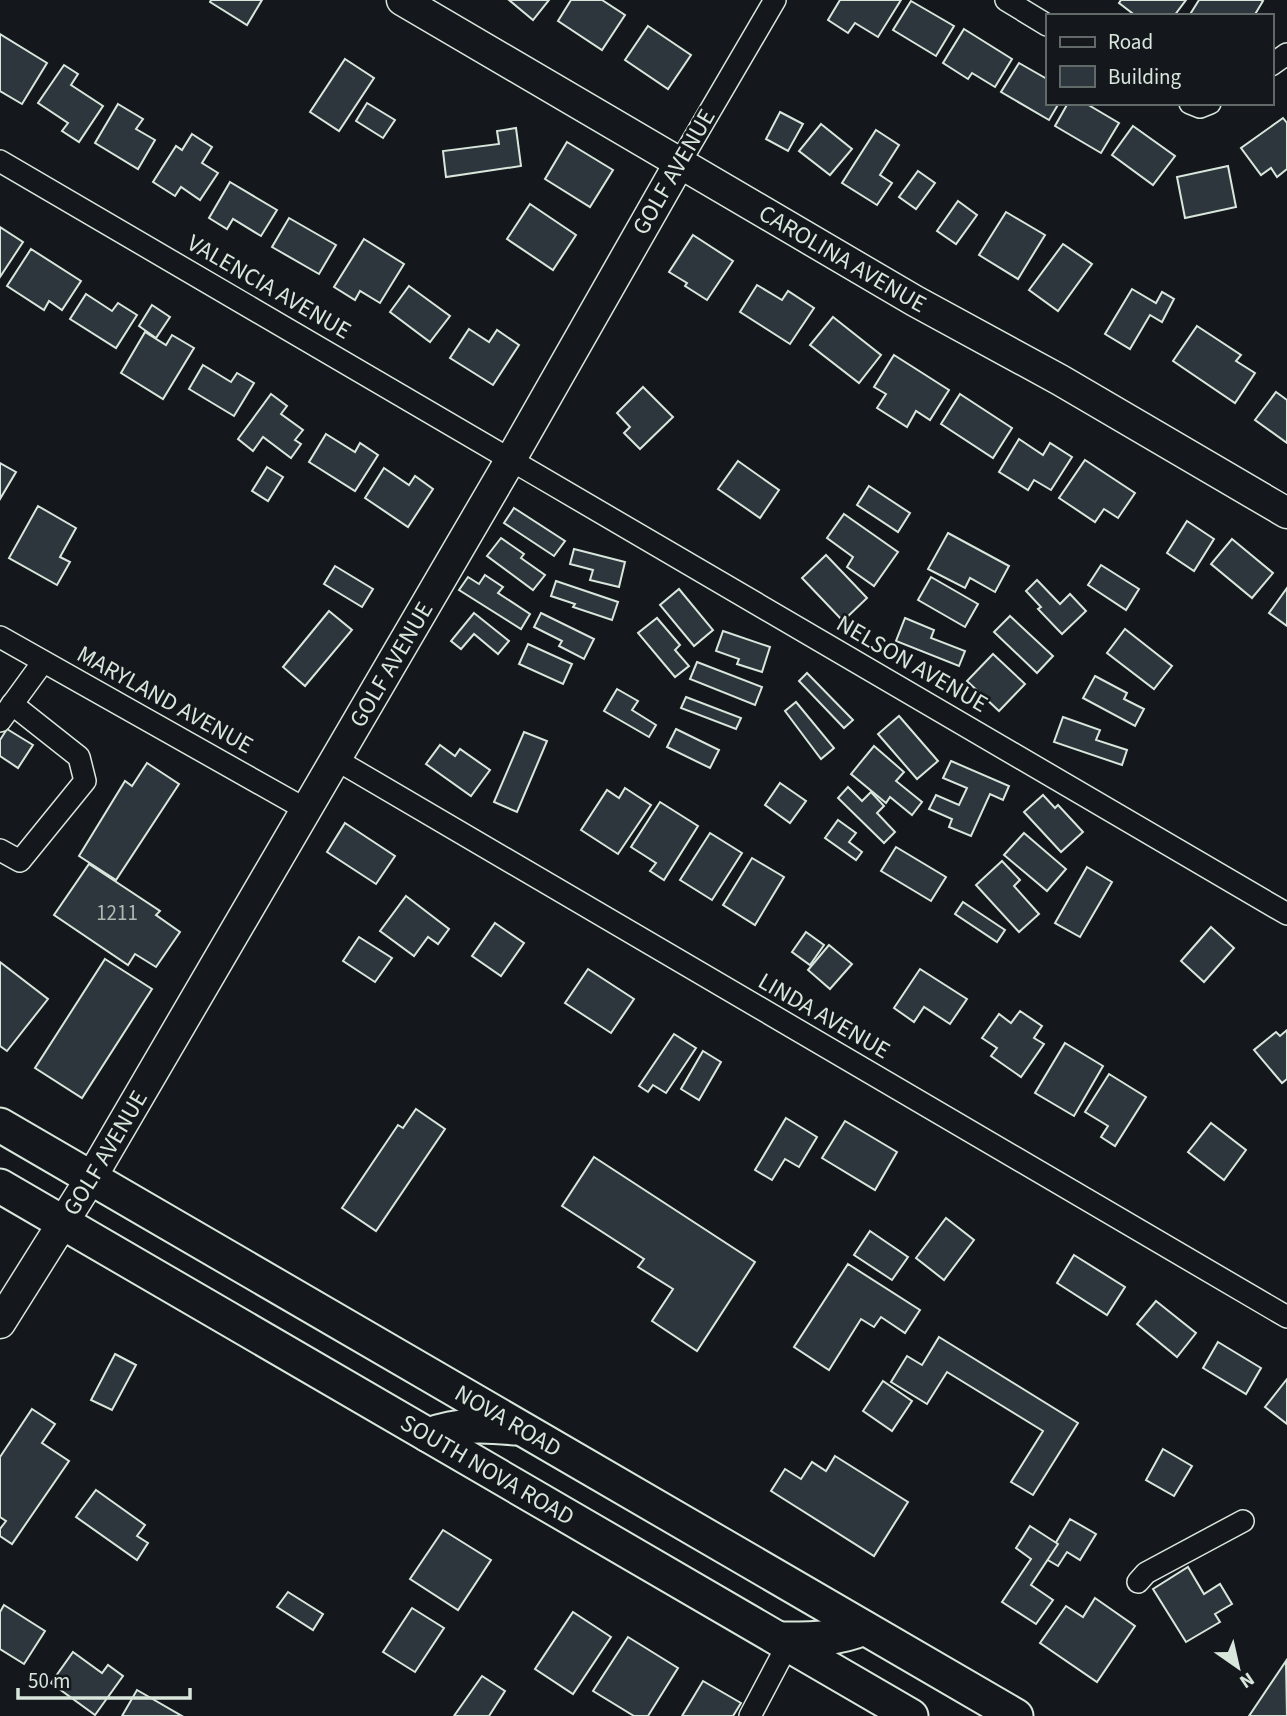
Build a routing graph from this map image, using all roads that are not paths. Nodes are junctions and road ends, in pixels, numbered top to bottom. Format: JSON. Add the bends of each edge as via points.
{"nodes":[{"id":1,"x":402,"y":0,"type":"edge"},
{"id":2,"x":775,"y":0,"type":"edge"},
{"id":3,"x":1006,"y":0,"type":"edge"},
{"id":4,"x":1046,"y":24,"type":"edge"},
{"id":5,"x":0,"y":161,"type":"edge"},
{"id":6,"x":678,"y":164,"type":"junction"},
{"id":7,"x":511,"y":459,"type":"junction"},
{"id":8,"x":1287,"y":513,"type":"edge"},
{"id":9,"x":0,"y":637,"type":"edge"},
{"id":10,"x":43,"y":662,"type":"junction"},
{"id":11,"x":6,"y":713,"type":"edge"},
{"id":12,"x":335,"y":759,"type":"junction"},
{"id":13,"x":305,"y":809,"type":"junction"},
{"id":14,"x":0,"y":850,"type":"edge"},
{"id":15,"x":1287,"y":914,"type":"edge"},
{"id":16,"x":0,"y":1125,"type":"edge"},
{"id":17,"x":90,"y":1178,"type":"junction"},
{"id":18,"x":0,"y":1186,"type":"edge"},
{"id":19,"x":64,"y":1223,"type":"junction"},
{"id":20,"x":1287,"y":1317,"type":"edge"},
{"id":21,"x":0,"y":1323,"type":"edge"},
{"id":22,"x":521,"y":1428,"type":"junction"},
{"id":23,"x":428,"y":1435,"type":"junction"},
{"id":24,"x":1242,"y":1521,"type":"dead end"},
{"id":25,"x":1138,"y":1581,"type":"dead end"},
{"id":26,"x":864,"y":1628,"type":"junction"},
{"id":27,"x":783,"y":1642,"type":"junction"},
{"id":28,"x":750,"y":1716,"type":"edge"},
{"id":29,"x":911,"y":1716,"type":"edge"},
{"id":30,"x":1016,"y":1716,"type":"edge"}],
"edges":[{"from":1,"to":6,"type":"street","name":"CAROLINA AVENUE"},
{"from":2,"to":6,"type":"street","name":"GOLF AVENUE"},
{"from":3,"to":4,"type":"street"},
{"from":5,"to":7,"type":"street","name":"VALENCIA AVENUE"},
{"from":6,"to":7,"type":"street","name":"GOLF AVENUE"},
{"from":6,"to":8,"type":"street","name":"CAROLINA AVENUE"},
{"from":7,"to":12,"type":"street","name":"GOLF AVENUE"},
{"from":7,"to":15,"type":"street","name":"NELSON AVENUE"},
{"from":9,"to":10,"type":"street","name":"MARYLAND AVENUE"},
{"from":10,"to":11,"type":"street"},
{"from":10,"to":13,"type":"street","name":"MARYLAND AVENUE"},
{"from":11,"to":14,"type":"street","via":[[79,757],[85,781],[20,861]]},
{"from":12,"to":13,"type":"street","name":"GOLF AVENUE"},
{"from":12,"to":20,"type":"street","name":"LINDA AVENUE"},
{"from":13,"to":17,"type":"street","name":"GOLF AVENUE"},
{"from":16,"to":17,"type":"main road","name":"NOVA ROAD"},
{"from":17,"to":19,"type":"street","name":"GOLF AVENUE"},
{"from":17,"to":22,"type":"main road","name":"NOVA ROAD"},
{"from":18,"to":19,"type":"main road"},
{"from":19,"to":21,"type":"street","name":"GOLF AVENUE"},
{"from":19,"to":23,"type":"main road","name":"SOUTH NOVA ROAD"},
{"from":22,"to":23,"type":"main road","via":[[472,1424]]},
{"from":22,"to":26,"type":"main road","name":"NOVA ROAD"},
{"from":23,"to":27,"type":"main road","name":"SOUTH NOVA ROAD"},
{"from":24,"to":25,"type":"street"},
{"from":26,"to":27,"type":"main road","via":[[825,1639]]},
{"from":26,"to":30,"type":"main road","name":"NOVA ROAD"},
{"from":27,"to":28,"type":"street"},
{"from":27,"to":29,"type":"main road","name":"SOUTH NOVA ROAD"}]}
